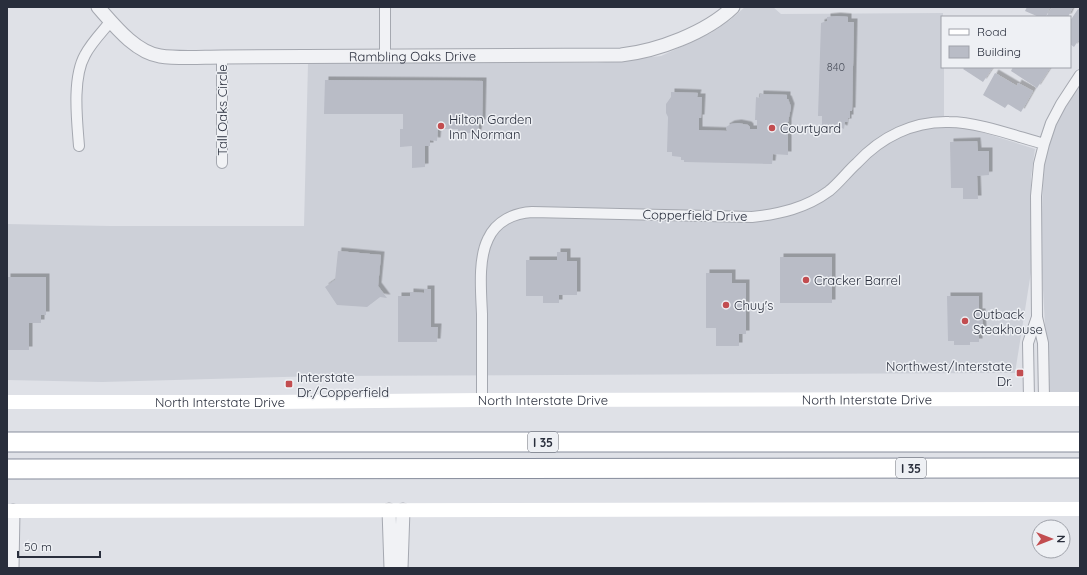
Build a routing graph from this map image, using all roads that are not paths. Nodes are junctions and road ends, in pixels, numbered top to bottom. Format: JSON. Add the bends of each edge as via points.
{"nodes":[{"id":1,"x":98,"y":7,"type":"edge"},
{"id":2,"x":385,"y":7,"type":"edge"},
{"id":3,"x":733,"y":7,"type":"edge"},
{"id":4,"x":111,"y":21,"type":"junction"},
{"id":5,"x":385,"y":56,"type":"junction"},
{"id":6,"x":222,"y":57,"type":"junction"},
{"id":7,"x":1080,"y":75,"type":"edge"},
{"id":8,"x":1044,"y":144,"type":"junction"},
{"id":9,"x":79,"y":146,"type":"dead end"},
{"id":10,"x":222,"y":163,"type":"dead end"},
{"id":11,"x":1037,"y":317,"type":"junction"},
{"id":12,"x":1029,"y":399,"type":"junction"},
{"id":13,"x":1044,"y":399,"type":"junction"},
{"id":14,"x":1080,"y":399,"type":"edge"},
{"id":15,"x":482,"y":400,"type":"junction"},
{"id":16,"x":7,"y":402,"type":"edge"},
{"id":17,"x":7,"y":442,"type":"edge"},
{"id":18,"x":1080,"y":442,"type":"edge"},
{"id":19,"x":1080,"y":468,"type":"edge"},
{"id":20,"x":7,"y":469,"type":"edge"},
{"id":21,"x":1080,"y":509,"type":"edge"},
{"id":22,"x":396,"y":510,"type":"junction"},
{"id":23,"x":10,"y":511,"type":"edge"},
{"id":24,"x":12,"y":568,"type":"edge"},
{"id":25,"x":391,"y":568,"type":"edge"},
{"id":26,"x":401,"y":568,"type":"edge"}],
"edges":[{"from":1,"to":4,"type":"street","name":"Rambling Oaks Drive"},
{"from":2,"to":5,"type":"street"},
{"from":3,"to":5,"type":"street","name":"Rambling Oaks Drive","via":[[694,33],[641,52],[596,56]]},
{"from":4,"to":6,"type":"street","name":"Rambling Oaks Drive","via":[[136,44],[154,54],[170,57]]},
{"from":4,"to":9,"type":"street","via":[[85,54],[79,68]]},
{"from":5,"to":6,"type":"street","name":"Rambling Oaks Drive"},
{"from":6,"to":10,"type":"street","name":"Tall Oaks Circle"},
{"from":7,"to":8,"type":"street","via":[[1051,123]]},
{"from":8,"to":11,"type":"street","via":[[1036,196]]},
{"from":8,"to":15,"type":"street","name":"Copperfield Drive","via":[[964,123],[924,123],[890,136],[866,154],[829,190],[811,202],[780,213],[752,216],[522,212],[512,215],[495,227],[488,237],[483,255]]},
{"from":11,"to":12,"type":"street","via":[[1028,343]]},
{"from":11,"to":13,"type":"street","via":[[1043,343]]},
{"from":12,"to":13,"type":"main road","name":"North Interstate Drive"},
{"from":12,"to":15,"type":"main road","name":"North Interstate Drive"},
{"from":13,"to":14,"type":"main road","name":"North Interstate Drive"},
{"from":15,"to":16,"type":"main road","name":"North Interstate Drive"},
{"from":17,"to":18,"type":"highway","number":"I 35"},
{"from":19,"to":20,"type":"highway","number":"I 35"},
{"from":21,"to":22,"type":"main road"},
{"from":22,"to":23,"type":"main road"},
{"from":22,"to":25,"type":"street"},
{"from":22,"to":26,"type":"street"},
{"from":23,"to":24,"type":"street"}]}
